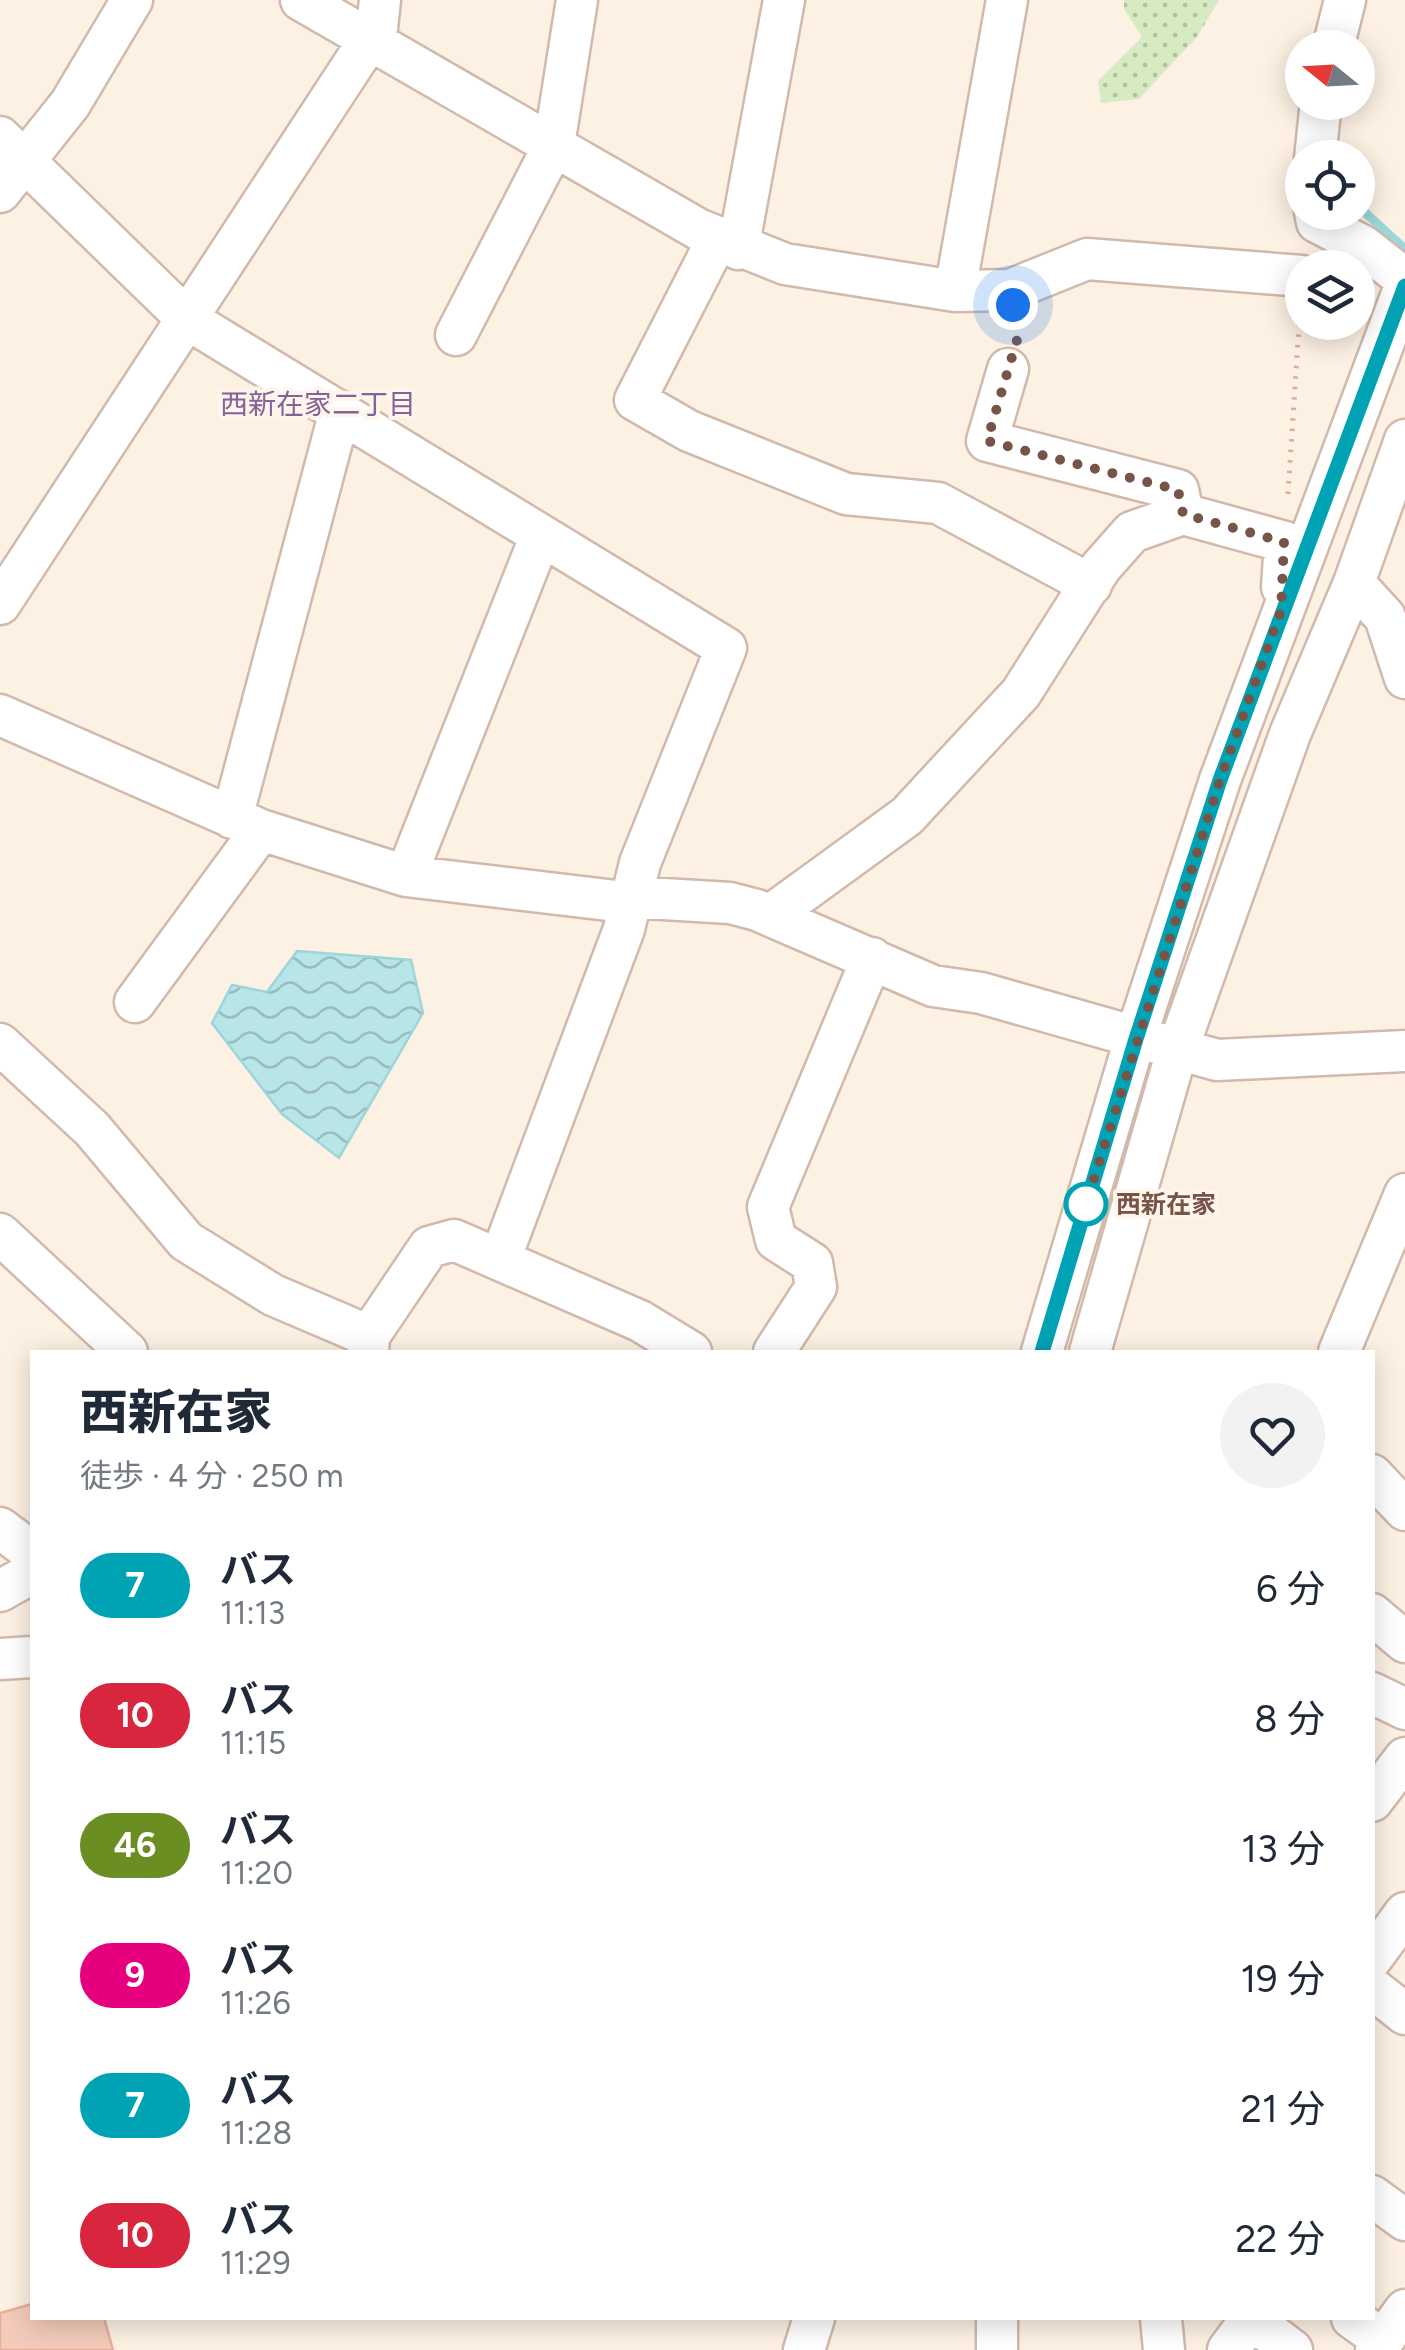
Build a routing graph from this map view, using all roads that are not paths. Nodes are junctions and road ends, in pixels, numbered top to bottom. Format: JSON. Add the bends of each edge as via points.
{"nodes":[{"id":1,"x":132,"y":0,"type":"edge"},
{"id":2,"x":301,"y":0,"type":"edge"},
{"id":3,"x":380,"y":0,"type":"edge"},
{"id":4,"x":578,"y":0,"type":"edge"},
{"id":5,"x":784,"y":0,"type":"edge"},
{"id":6,"x":1007,"y":0,"type":"edge"},
{"id":7,"x":1345,"y":0,"type":"edge"},
{"id":8,"x":1338,"y":30,"type":"edge"},
{"id":9,"x":369,"y":39,"type":"junction"},
{"id":10,"x":554,"y":145,"type":"junction"},
{"id":11,"x":9,"y":164,"type":"edge"},
{"id":12,"x":1337,"y":230,"type":"edge"},
{"id":13,"x":728,"y":243,"type":"junction"},
{"id":14,"x":1285,"y":276,"type":"edge"},
{"id":15,"x":1405,"y":282,"type":"edge"},
{"id":16,"x":956,"y":291,"type":"junction"},
{"id":17,"x":187,"y":319,"type":"junction"},
{"id":18,"x":456,"y":335,"type":"dead end"},
{"id":19,"x":1008,"y":369,"type":"dead end"},
{"id":20,"x":340,"y":411,"type":"junction"},
{"id":21,"x":1405,"y":440,"type":"edge"},
{"id":22,"x":1395,"y":507,"type":"edge"},
{"id":23,"x":1183,"y":514,"type":"junction"},
{"id":24,"x":541,"y":535,"type":"junction"},
{"id":25,"x":1354,"y":583,"type":"junction"},
{"id":26,"x":1092,"y":585,"type":"junction"},
{"id":27,"x":0,"y":604,"type":"edge"},
{"id":28,"x":1281,"y":611,"type":"junction"},
{"id":29,"x":1405,"y":678,"type":"edge"},
{"id":30,"x":0,"y":715,"type":"edge"},
{"id":31,"x":247,"y":824,"type":"junction"},
{"id":32,"x":406,"y":876,"type":"junction"},
{"id":33,"x":627,"y":913,"type":"junction"},
{"id":34,"x":771,"y":915,"type":"junction"},
{"id":35,"x":869,"y":966,"type":"junction"},
{"id":36,"x":134,"y":1002,"type":"dead end"},
{"id":37,"x":1136,"y":1039,"type":"junction"},
{"id":38,"x":0,"y":1044,"type":"edge"},
{"id":39,"x":1177,"y":1051,"type":"junction"},
{"id":40,"x":1405,"y":1051,"type":"edge"},
{"id":41,"x":1405,"y":1194,"type":"edge"},
{"id":42,"x":0,"y":1234,"type":"edge"},
{"id":43,"x":505,"y":1248,"type":"junction"},
{"id":44,"x":368,"y":1344,"type":"edge"},
{"id":45,"x":125,"y":1350,"type":"edge"},
{"id":46,"x":687,"y":1350,"type":"edge"},
{"id":47,"x":775,"y":1350,"type":"edge"},
{"id":48,"x":1043,"y":1350,"type":"edge"},
{"id":49,"x":1091,"y":1350,"type":"edge"},
{"id":50,"x":1340,"y":1350,"type":"edge"},
{"id":51,"x":0,"y":1528,"type":"edge"},
{"id":52,"x":30,"y":1550,"type":"edge"},
{"id":53,"x":30,"y":1574,"type":"edge"},
{"id":54,"x":0,"y":1592,"type":"edge"},
{"id":55,"x":1375,"y":1617,"type":"edge"},
{"id":56,"x":1405,"y":1642,"type":"edge"},
{"id":57,"x":30,"y":1657,"type":"edge"},
{"id":58,"x":0,"y":1659,"type":"edge"},
{"id":59,"x":1375,"y":1694,"type":"edge"},
{"id":60,"x":1405,"y":1709,"type":"edge"},
{"id":61,"x":1405,"y":1758,"type":"edge"},
{"id":62,"x":1375,"y":1797,"type":"edge"},
{"id":63,"x":1405,"y":1913,"type":"edge"},
{"id":64,"x":1375,"y":1954,"type":"edge"},
{"id":65,"x":1375,"y":1990,"type":"edge"},
{"id":66,"x":1405,"y":2014,"type":"edge"},
{"id":67,"x":1375,"y":2198,"type":"edge"},
{"id":68,"x":1405,"y":2220,"type":"edge"},
{"id":69,"x":813,"y":2320,"type":"edge"},
{"id":70,"x":996,"y":2320,"type":"edge"},
{"id":71,"x":1161,"y":2320,"type":"edge"},
{"id":72,"x":1250,"y":2320,"type":"edge"},
{"id":73,"x":1252,"y":2320,"type":"edge"},
{"id":74,"x":804,"y":2350,"type":"edge"},
{"id":75,"x":997,"y":2350,"type":"edge"},
{"id":76,"x":1164,"y":2350,"type":"edge"},
{"id":77,"x":1228,"y":2350,"type":"edge"},
{"id":78,"x":1292,"y":2350,"type":"edge"}],
"edges":[{"from":1,"to":11,"type":"street","via":[[97,63]]},
{"from":2,"to":9,"type":"street"},
{"from":3,"to":9,"type":"street"},
{"from":4,"to":10,"type":"street"},
{"from":5,"to":13,"type":"street"},
{"from":6,"to":16,"type":"street"},
{"from":7,"to":8,"type":"street"},
{"from":9,"to":10,"type":"street"},
{"from":9,"to":17,"type":"street"},
{"from":10,"to":13,"type":"street"},
{"from":10,"to":18,"type":"street"},
{"from":11,"to":17,"type":"street"},
{"from":12,"to":15,"type":"street"},
{"from":13,"to":16,"type":"street","via":[[785,264]]},
{"from":13,"to":26,"type":"street","via":[[635,400],[688,431],[846,494],[938,503]]},
{"from":14,"to":16,"type":"street","via":[[1087,259],[1010,290]]},
{"from":15,"to":28,"type":"street"},
{"from":17,"to":20,"type":"street"},
{"from":17,"to":27,"type":"street"},
{"from":19,"to":23,"type":"street","via":[[987,441],[1178,490]]},
{"from":20,"to":24,"type":"street"},
{"from":20,"to":31,"type":"street"},
{"from":21,"to":22,"type":"street"},
{"from":22,"to":25,"type":"street"},
{"from":23,"to":26,"type":"street","via":[[1132,532]]},
{"from":23,"to":28,"type":"street","via":[[1284,542]]},
{"from":24,"to":32,"type":"street"},
{"from":24,"to":33,"type":"street","via":[[726,648]]},
{"from":25,"to":29,"type":"street","via":[[1385,617]]},
{"from":25,"to":39,"type":"street","via":[[1290,734]]},
{"from":26,"to":34,"type":"street","via":[[1020,692],[907,816]]},
{"from":28,"to":37,"type":"street"},
{"from":30,"to":31,"type":"street"},
{"from":31,"to":32,"type":"street"},
{"from":31,"to":36,"type":"street"},
{"from":32,"to":33,"type":"street","via":[[616,900]]},
{"from":33,"to":34,"type":"street","via":[[730,903]]},
{"from":33,"to":43,"type":"street"},
{"from":34,"to":35,"type":"street"},
{"from":35,"to":37,"type":"street"},
{"from":35,"to":47,"type":"street","via":[[768,1207],[776,1240],[812,1263],[816,1287]]},
{"from":37,"to":39,"type":"street"},
{"from":37,"to":48,"type":"street"},
{"from":38,"to":44,"type":"street","via":[[92,1129],[186,1241],[273,1296]]},
{"from":39,"to":40,"type":"street","via":[[1217,1060]]},
{"from":39,"to":49,"type":"street"},
{"from":41,"to":50,"type":"street"},
{"from":42,"to":45,"type":"street"},
{"from":43,"to":44,"type":"street","via":[[454,1240],[429,1247]]},
{"from":43,"to":46,"type":"street"},
{"from":51,"to":52,"type":"street"},
{"from":53,"to":54,"type":"street"},
{"from":55,"to":56,"type":"street"},
{"from":57,"to":58,"type":"street"},
{"from":59,"to":60,"type":"street"},
{"from":61,"to":62,"type":"street"},
{"from":63,"to":64,"type":"street"},
{"from":65,"to":66,"type":"street"},
{"from":67,"to":68,"type":"street"},
{"from":69,"to":74,"type":"street"},
{"from":70,"to":75,"type":"street"},
{"from":71,"to":76,"type":"street"},
{"from":72,"to":77,"type":"street"},
{"from":73,"to":78,"type":"street"}]}
